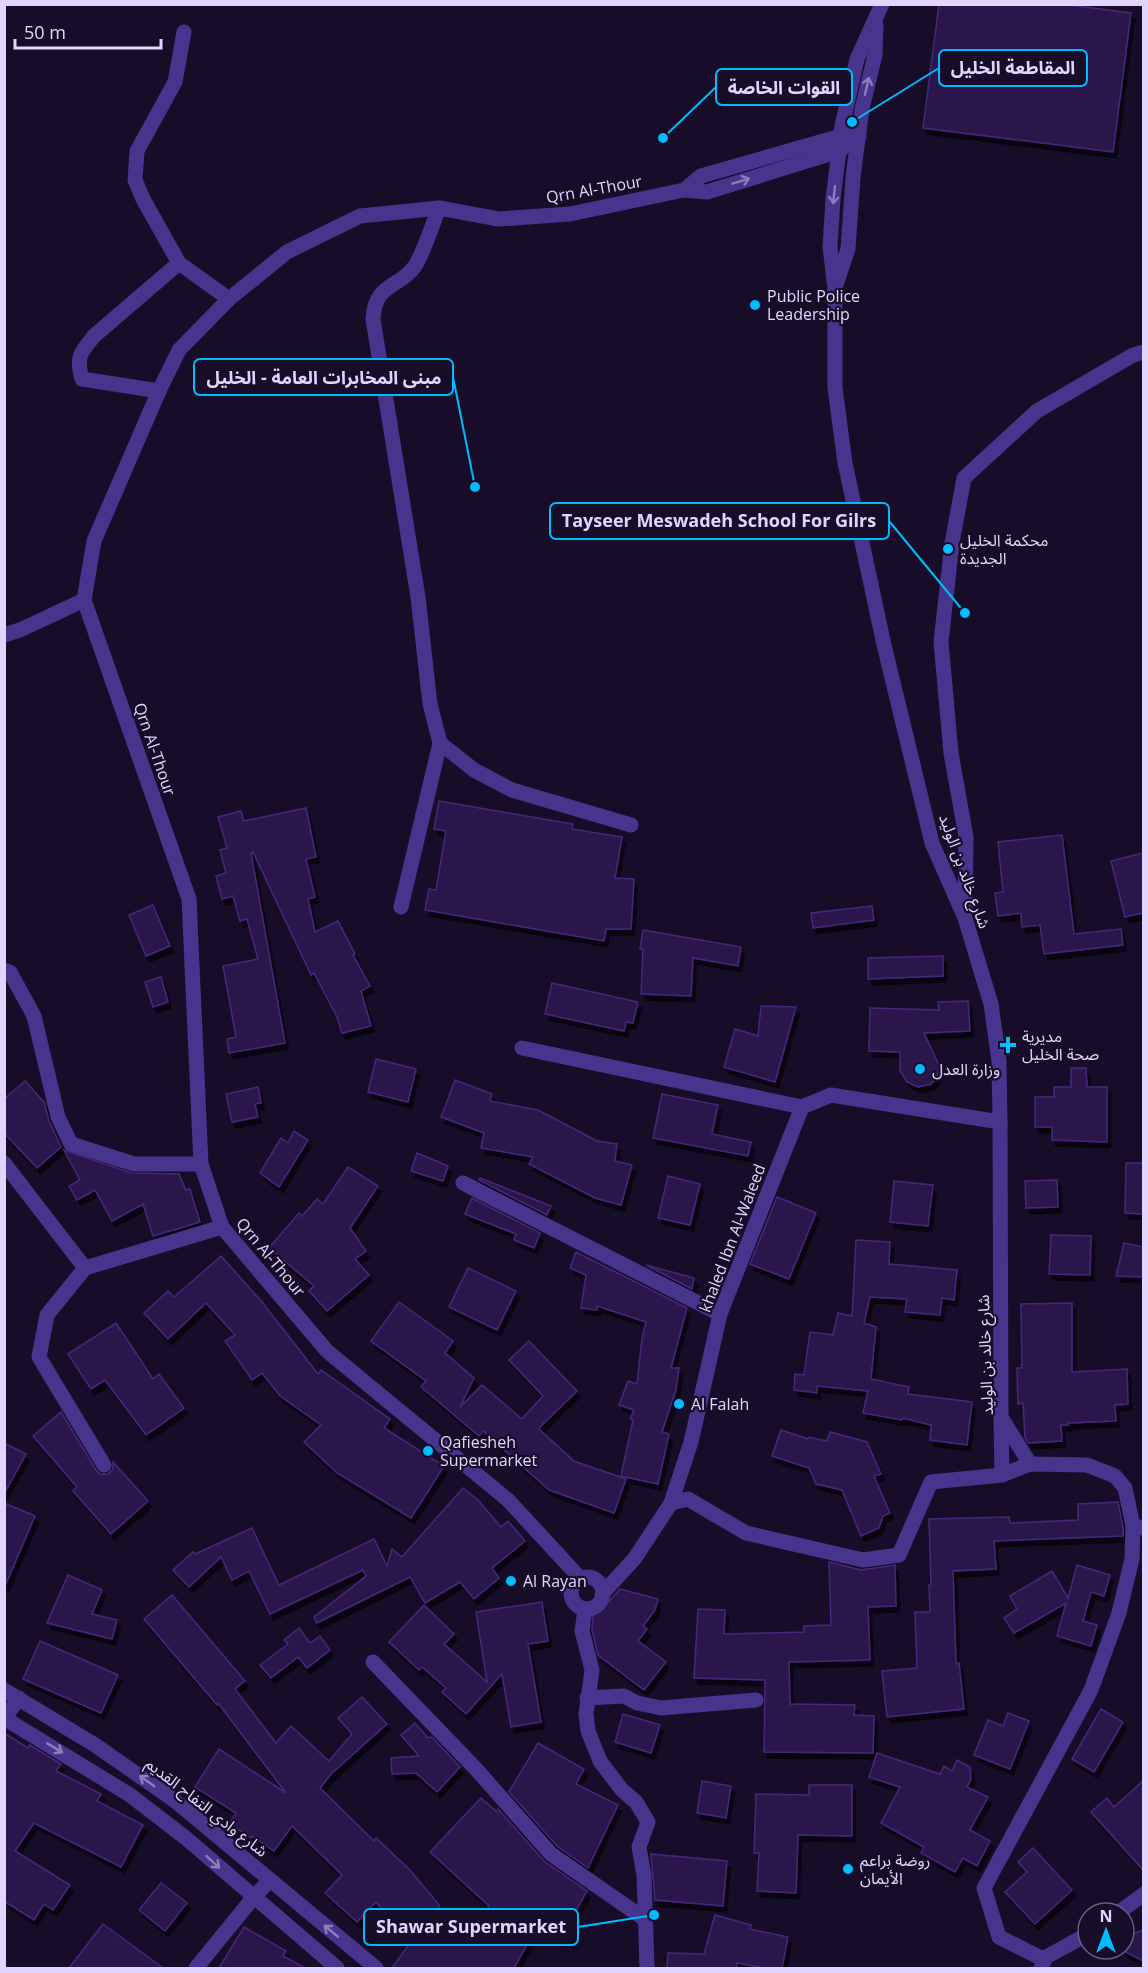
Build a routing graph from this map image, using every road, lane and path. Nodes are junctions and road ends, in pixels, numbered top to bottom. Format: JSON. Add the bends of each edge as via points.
{"nodes":[{"id":1,"x":879,"y":11,"type":"edge"},
{"id":2,"x":184,"y":32,"type":"dead end"},
{"id":3,"x":859,"y":136,"type":"junction"},
{"id":4,"x":840,"y":144,"type":"junction"},
{"id":5,"x":439,"y":208,"type":"junction"},
{"id":6,"x":179,"y":263,"type":"junction"},
{"id":7,"x":835,"y":288,"type":"junction"},
{"id":8,"x":229,"y":299,"type":"junction"},
{"id":9,"x":1143,"y":352,"type":"edge"},
{"id":10,"x":159,"y":391,"type":"junction"},
{"id":11,"x":84,"y":600,"type":"junction"},
{"id":12,"x":4,"y":634,"type":"edge"},
{"id":13,"x":440,"y":743,"type":"junction"},
{"id":14,"x":631,"y":825,"type":"dead end"},
{"id":15,"x":401,"y":907,"type":"dead end"},
{"id":16,"x":965,"y":918,"type":"junction"},
{"id":17,"x":4,"y":970,"type":"edge"},
{"id":18,"x":522,"y":1048,"type":"dead end"},
{"id":19,"x":802,"y":1107,"type":"junction"},
{"id":20,"x":1000,"y":1122,"type":"junction"},
{"id":21,"x":4,"y":1163,"type":"edge"},
{"id":22,"x":201,"y":1164,"type":"junction"},
{"id":23,"x":463,"y":1183,"type":"dead end"},
{"id":24,"x":222,"y":1227,"type":"junction"},
{"id":25,"x":85,"y":1268,"type":"junction"},
{"id":26,"x":720,"y":1314,"type":"junction"},
{"id":27,"x":1001,"y":1417,"type":"junction"},
{"id":28,"x":1030,"y":1464,"type":"junction"},
{"id":29,"x":104,"y":1465,"type":"dead end"},
{"id":30,"x":1002,"y":1475,"type":"junction"},
{"id":31,"x":671,"y":1503,"type":"junction"},
{"id":32,"x":1138,"y":1527,"type":"edge"},
{"id":33,"x":580,"y":1578,"type":"junction"},
{"id":34,"x":602,"y":1594,"type":"junction"},
{"id":35,"x":585,"y":1609,"type":"junction"},
{"id":36,"x":373,"y":1662,"type":"dead end"},
{"id":37,"x":4,"y":1690,"type":"edge"},
{"id":38,"x":19,"y":1698,"type":"junction"},
{"id":39,"x":587,"y":1698,"type":"junction"},
{"id":40,"x":756,"y":1700,"type":"dead end"},
{"id":41,"x":5,"y":1719,"type":"edge"},
{"id":42,"x":270,"y":1880,"type":"junction"},
{"id":43,"x":253,"y":1898,"type":"junction"},
{"id":44,"x":646,"y":1920,"type":"junction"},
{"id":45,"x":1076,"y":1942,"type":"edge"},
{"id":46,"x":1044,"y":1963,"type":"edge"},
{"id":47,"x":196,"y":1968,"type":"edge"},
{"id":48,"x":337,"y":1968,"type":"edge"},
{"id":49,"x":376,"y":1968,"type":"edge"},
{"id":50,"x":646,"y":1968,"type":"edge"}],
"edges":[{"from":3,"to":1,"type":"street","one_way":true,"via":[[875,55]]},
{"from":1,"to":4,"type":"street","via":[[857,59]]},
{"from":2,"to":6,"type":"street","via":[[174,82],[137,150],[135,180]]},
{"from":3,"to":4,"type":"street"},
{"from":3,"to":7,"type":"street","via":[[848,249]]},
{"from":4,"to":5,"type":"street","name":"Qrn Al-Thour","via":[[707,192],[684,190],[558,215],[499,219]]},
{"from":4,"to":7,"type":"street","one_way":true,"via":[[830,247]]},
{"from":5,"to":8,"type":"street","name":"Qrn Al-Thour","via":[[360,216],[287,252]]},
{"from":5,"to":13,"type":"street","via":[[415,266],[383,291],[375,304],[373,319],[418,597],[430,704]]},
{"from":6,"to":8,"type":"street"},
{"from":6,"to":10,"type":"street","via":[[94,336],[78,362],[82,379]]},
{"from":7,"to":16,"type":"street","name":"شارع خالد بن الوليد","via":[[835,388],[844,463],[932,843]]},
{"from":8,"to":10,"type":"street","name":"Qrn Al-Thour","via":[[179,350]]},
{"from":9,"to":16,"type":"street","via":[[1037,411],[964,478],[952,543],[942,642],[951,753],[966,837]]},
{"from":10,"to":11,"type":"street","name":"Qrn Al-Thour","via":[[94,541]]},
{"from":11,"to":12,"type":"street"},
{"from":11,"to":22,"type":"street","name":"Qrn Al-Thour","via":[[189,900]]},
{"from":13,"to":14,"type":"street","via":[[474,770],[512,790]]},
{"from":13,"to":15,"type":"street"},
{"from":16,"to":20,"type":"street","name":"شارع خالد بن الوليد","via":[[991,1004],[999,1060]]},
{"from":17,"to":22,"type":"street","via":[[10,972],[34,1016],[58,1118],[71,1144],[134,1164]]},
{"from":18,"to":19,"type":"street"},
{"from":19,"to":20,"type":"street","via":[[831,1095]]},
{"from":19,"to":26,"type":"street","name":"khaled Ibn Al-Waleed"},
{"from":20,"to":27,"type":"street","name":"شارع خالد بن الوليد"},
{"from":21,"to":25,"type":"street"},
{"from":22,"to":24,"type":"street","name":"Qrn Al-Thour"},
{"from":23,"to":26,"type":"street"},
{"from":24,"to":25,"type":"street"},
{"from":24,"to":33,"type":"street","name":"Qrn Al-Thour","via":[[327,1351],[508,1500]]},
{"from":25,"to":29,"type":"street","via":[[46,1315],[39,1357]]},
{"from":26,"to":31,"type":"street","name":"khaled Ibn Al-Waleed","via":[[691,1442]]},
{"from":27,"to":28,"type":"street","name":"شارع خالد بن الوليد"},
{"from":27,"to":30,"type":"street"},
{"from":28,"to":30,"type":"street"},
{"from":28,"to":32,"type":"street","via":[[1087,1465],[1115,1476],[1125,1488]]},
{"from":30,"to":31,"type":"street","via":[[931,1482],[898,1555],[863,1560],[747,1533],[688,1499]]},
{"from":31,"to":34,"type":"street","name":"khaled Ibn Al-Waleed","via":[[635,1558]]},
{"from":32,"to":46,"type":"street","via":[[1119,1612],[1091,1690],[984,1888],[999,1937]]},
{"from":33,"to":34,"type":"street","via":[[594,1578]]},
{"from":33,"to":35,"type":"street","via":[[572,1586],[571,1598]]},
{"from":34,"to":35,"type":"street","via":[[597,1605]]},
{"from":35,"to":39,"type":"street","via":[[582,1631],[592,1670]]},
{"from":36,"to":44,"type":"street","via":[[552,1854]]},
{"from":37,"to":38,"type":"street","name":"شارع وادي التفاح القديم"},
{"from":38,"to":41,"type":"street"},
{"from":42,"to":38,"type":"street","name":"شارع وادي التفاح القديم","one_way":true,"via":[[174,1800],[95,1744]]},
{"from":39,"to":40,"type":"street","via":[[624,1696],[662,1708]]},
{"from":39,"to":44,"type":"street","via":[[588,1731],[600,1761],[648,1822],[639,1847]]},
{"from":41,"to":43,"type":"street","one_way":true,"via":[[130,1795]]},
{"from":42,"to":43,"type":"street"},
{"from":49,"to":42,"type":"street","name":"شارع وادي التفاح القديم","one_way":true},
{"from":43,"to":47,"type":"street"},
{"from":43,"to":48,"type":"street"},
{"from":44,"to":50,"type":"street"},
{"from":45,"to":46,"type":"street"}]}
